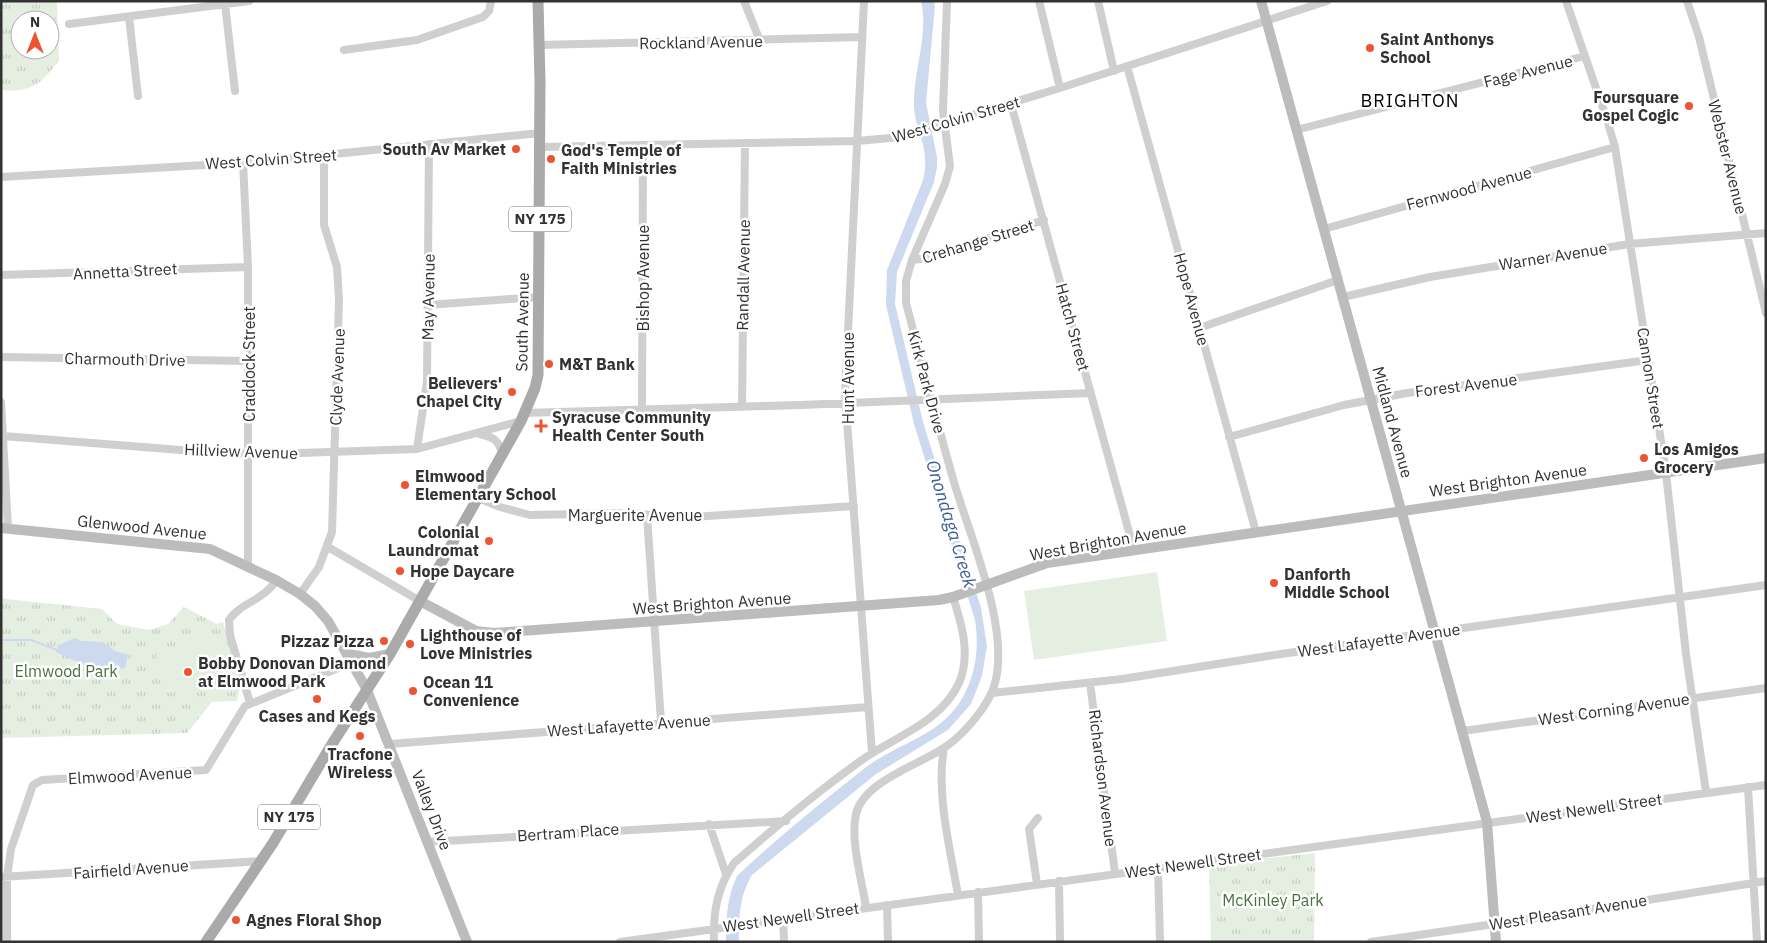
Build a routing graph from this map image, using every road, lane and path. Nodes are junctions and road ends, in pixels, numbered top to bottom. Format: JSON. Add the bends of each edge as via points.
{"nodes":[{"id":1,"x":249,"y":1,"type":"edge"},
{"id":2,"x":491,"y":1,"type":"edge"},
{"id":3,"x":538,"y":1,"type":"edge"},
{"id":4,"x":744,"y":1,"type":"edge"},
{"id":5,"x":864,"y":1,"type":"edge"},
{"id":6,"x":947,"y":1,"type":"edge"},
{"id":7,"x":1039,"y":1,"type":"edge"},
{"id":8,"x":1098,"y":1,"type":"edge"},
{"id":9,"x":1261,"y":1,"type":"edge"},
{"id":10,"x":1327,"y":1,"type":"edge"},
{"id":11,"x":1566,"y":1,"type":"edge"},
{"id":12,"x":1687,"y":1,"type":"edge"},
{"id":13,"x":225,"y":4,"type":"junction"},
{"id":14,"x":129,"y":17,"type":"junction"},
{"id":15,"x":1266,"y":21,"type":"junction"},
{"id":16,"x":69,"y":24,"type":"dead end"},
{"id":17,"x":862,"y":37,"type":"junction"},
{"id":18,"x":760,"y":41,"type":"junction"},
{"id":19,"x":539,"y":45,"type":"junction"},
{"id":20,"x":344,"y":50,"type":"dead end"},
{"id":21,"x":1585,"y":56,"type":"junction"},
{"id":22,"x":1127,"y":66,"type":"junction"},
{"id":23,"x":1114,"y":71,"type":"junction"},
{"id":24,"x":1060,"y":88,"type":"junction"},
{"id":25,"x":236,"y":92,"type":"dead end"},
{"id":26,"x":138,"y":96,"type":"dead end"},
{"id":27,"x":1011,"y":104,"type":"junction"},
{"id":28,"x":944,"y":123,"type":"junction"},
{"id":29,"x":1296,"y":130,"type":"junction"},
{"id":30,"x":540,"y":133,"type":"junction"},
{"id":31,"x":857,"y":141,"type":"junction"},
{"id":32,"x":429,"y":144,"type":"junction"},
{"id":33,"x":745,"y":144,"type":"junction"},
{"id":34,"x":643,"y":145,"type":"junction"},
{"id":35,"x":540,"y":146,"type":"junction"},
{"id":36,"x":1614,"y":147,"type":"junction"},
{"id":37,"x":324,"y":155,"type":"junction"},
{"id":38,"x":243,"y":162,"type":"junction"},
{"id":39,"x":1,"y":177,"type":"edge"},
{"id":40,"x":1044,"y":220,"type":"junction"},
{"id":41,"x":1324,"y":230,"type":"junction"},
{"id":42,"x":1766,"y":233,"type":"edge"},
{"id":43,"x":1747,"y":234,"type":"junction"},
{"id":44,"x":1629,"y":244,"type":"junction"},
{"id":45,"x":912,"y":260,"type":"junction"},
{"id":46,"x":248,"y":267,"type":"junction"},
{"id":47,"x":1,"y":275,"type":"edge"},
{"id":48,"x":1338,"y":280,"type":"junction"},
{"id":49,"x":539,"y":297,"type":"junction"},
{"id":50,"x":1343,"y":297,"type":"junction"},
{"id":51,"x":428,"y":305,"type":"junction"},
{"id":52,"x":1766,"y":313,"type":"edge"},
{"id":53,"x":1199,"y":328,"type":"junction"},
{"id":54,"x":1,"y":357,"type":"edge"},
{"id":55,"x":1648,"y":360,"type":"junction"},
{"id":56,"x":249,"y":361,"type":"junction"},
{"id":57,"x":1091,"y":393,"type":"junction"},
{"id":58,"x":1371,"y":399,"type":"junction"},
{"id":59,"x":932,"y":400,"type":"junction"},
{"id":60,"x":1,"y":402,"type":"edge"},
{"id":61,"x":846,"y":403,"type":"junction"},
{"id":62,"x":742,"y":407,"type":"junction"},
{"id":63,"x":642,"y":410,"type":"junction"},
{"id":64,"x":522,"y":417,"type":"junction"},
{"id":65,"x":478,"y":434,"type":"junction"},
{"id":66,"x":3,"y":436,"type":"junction"},
{"id":67,"x":1230,"y":437,"type":"junction"},
{"id":68,"x":417,"y":449,"type":"junction"},
{"id":69,"x":335,"y":452,"type":"junction"},
{"id":70,"x":249,"y":454,"type":"junction"},
{"id":71,"x":502,"y":454,"type":"junction"},
{"id":72,"x":1766,"y":458,"type":"edge"},
{"id":73,"x":1666,"y":473,"type":"junction"},
{"id":74,"x":478,"y":498,"type":"junction"},
{"id":75,"x":854,"y":506,"type":"junction"},
{"id":76,"x":1402,"y":511,"type":"junction"},
{"id":77,"x":647,"y":515,"type":"junction"},
{"id":78,"x":5,"y":528,"type":"edge"},
{"id":79,"x":1256,"y":532,"type":"junction"},
{"id":80,"x":328,"y":546,"type":"junction"},
{"id":81,"x":1134,"y":550,"type":"junction"},
{"id":82,"x":248,"y":566,"type":"junction"},
{"id":83,"x":276,"y":580,"type":"junction"},
{"id":84,"x":1766,"y":585,"type":"edge"},
{"id":85,"x":983,"y":586,"type":"junction"},
{"id":86,"x":300,"y":594,"type":"junction"},
{"id":87,"x":957,"y":596,"type":"junction"},
{"id":88,"x":1679,"y":597,"type":"junction"},
{"id":89,"x":420,"y":601,"type":"junction"},
{"id":90,"x":861,"y":607,"type":"junction"},
{"id":91,"x":654,"y":622,"type":"junction"},
{"id":92,"x":1435,"y":632,"type":"junction"},
{"id":93,"x":390,"y":654,"type":"junction"},
{"id":94,"x":351,"y":658,"type":"junction"},
{"id":95,"x":1090,"y":683,"type":"junction"},
{"id":96,"x":1766,"y":688,"type":"edge"},
{"id":97,"x":367,"y":690,"type":"junction"},
{"id":98,"x":992,"y":693,"type":"junction"},
{"id":99,"x":1693,"y":698,"type":"junction"},
{"id":100,"x":250,"y":704,"type":"junction"},
{"id":101,"x":868,"y":706,"type":"junction"},
{"id":102,"x":661,"y":722,"type":"junction"},
{"id":103,"x":1463,"y":731,"type":"junction"},
{"id":104,"x":390,"y":744,"type":"junction"},
{"id":105,"x":944,"y":748,"type":"junction"},
{"id":106,"x":872,"y":753,"type":"junction"},
{"id":107,"x":1766,"y":785,"type":"edge"},
{"id":108,"x":1748,"y":787,"type":"junction"},
{"id":109,"x":1706,"y":792,"type":"junction"},
{"id":110,"x":1038,"y":818,"type":"dead end"},
{"id":111,"x":786,"y":821,"type":"junction"},
{"id":112,"x":1487,"y":822,"type":"junction"},
{"id":113,"x":709,"y":824,"type":"junction"},
{"id":114,"x":428,"y":842,"type":"junction"},
{"id":115,"x":262,"y":861,"type":"junction"},
{"id":116,"x":1158,"y":867,"type":"junction"},
{"id":117,"x":1115,"y":873,"type":"junction"},
{"id":118,"x":726,"y":874,"type":"junction"},
{"id":119,"x":4,"y":877,"type":"edge"},
{"id":120,"x":1058,"y":881,"type":"junction"},
{"id":121,"x":1766,"y":881,"type":"edge"},
{"id":122,"x":1755,"y":882,"type":"junction"},
{"id":123,"x":1037,"y":884,"type":"junction"},
{"id":124,"x":978,"y":892,"type":"junction"},
{"id":125,"x":958,"y":895,"type":"junction"},
{"id":126,"x":887,"y":905,"type":"junction"},
{"id":127,"x":866,"y":907,"type":"junction"},
{"id":128,"x":783,"y":918,"type":"junction"},
{"id":129,"x":1494,"y":924,"type":"junction"},
{"id":130,"x":718,"y":927,"type":"junction"},
{"id":131,"x":6,"y":942,"type":"edge"},
{"id":132,"x":206,"y":942,"type":"edge"},
{"id":133,"x":467,"y":942,"type":"edge"},
{"id":134,"x":620,"y":942,"type":"edge"},
{"id":135,"x":714,"y":942,"type":"edge"},
{"id":136,"x":784,"y":942,"type":"edge"},
{"id":137,"x":888,"y":942,"type":"edge"},
{"id":138,"x":979,"y":942,"type":"edge"},
{"id":139,"x":1060,"y":942,"type":"edge"},
{"id":140,"x":1160,"y":942,"type":"edge"},
{"id":141,"x":1371,"y":942,"type":"edge"},
{"id":142,"x":1496,"y":942,"type":"edge"},
{"id":143,"x":1757,"y":942,"type":"edge"}],
"edges":[{"from":1,"to":13,"type":"street"},
{"from":2,"to":20,"type":"street","via":[[483,17],[440,33],[417,40]]},
{"from":3,"to":19,"type":"main road","name":"South Avenue","number":"NY 175"},
{"from":4,"to":18,"type":"street"},
{"from":5,"to":17,"type":"street","name":"Hunt Avenue"},
{"from":6,"to":28,"type":"street","name":"Kirk Park Drive"},
{"from":7,"to":24,"type":"street"},
{"from":8,"to":23,"type":"street"},
{"from":9,"to":15,"type":"street","name":"Midland Avenue"},
{"from":10,"to":15,"type":"street","name":"West Colvin Street"},
{"from":11,"to":21,"type":"street","name":"Cannon Street"},
{"from":12,"to":43,"type":"street","name":"Webster Avenue","via":[[1699,37]]},
{"from":13,"to":14,"type":"street"},
{"from":13,"to":25,"type":"street"},
{"from":14,"to":16,"type":"street"},
{"from":14,"to":26,"type":"street"},
{"from":15,"to":22,"type":"street","name":"West Colvin Street"},
{"from":15,"to":29,"type":"street","name":"Midland Avenue"},
{"from":17,"to":18,"type":"street","name":"Rockland Avenue"},
{"from":17,"to":31,"type":"street","name":"Hunt Avenue"},
{"from":18,"to":19,"type":"street","name":"Rockland Avenue"},
{"from":19,"to":30,"type":"main road","name":"South Avenue","number":"NY 175"},
{"from":21,"to":29,"type":"street","name":"Fage Avenue"},
{"from":21,"to":36,"type":"street","name":"Cannon Street"},
{"from":22,"to":23,"type":"street","name":"West Colvin Street"},
{"from":22,"to":53,"type":"street","name":"Hope Avenue"},
{"from":23,"to":24,"type":"street","name":"West Colvin Street"},
{"from":24,"to":27,"type":"street","name":"West Colvin Street"},
{"from":27,"to":28,"type":"street","name":"West Colvin Street"},
{"from":27,"to":40,"type":"street","name":"Hatch Street"},
{"from":28,"to":31,"type":"street","name":"West Colvin Street","via":[[901,137]]},
{"from":28,"to":45,"type":"street","name":"Kirk Park Drive","via":[[949,173]]},
{"from":29,"to":41,"type":"street","name":"Midland Avenue"},
{"from":30,"to":32,"type":"street","name":"West Colvin Street"},
{"from":30,"to":35,"type":"main road","name":"South Avenue","number":"NY 175"},
{"from":31,"to":33,"type":"street","name":"West Colvin Street"},
{"from":31,"to":61,"type":"street","name":"Hunt Avenue"},
{"from":32,"to":37,"type":"street","name":"West Colvin Street"},
{"from":32,"to":51,"type":"street","name":"May Avenue"},
{"from":33,"to":34,"type":"street","name":"West Colvin Street"},
{"from":33,"to":62,"type":"street","name":"Randall Avenue"},
{"from":34,"to":35,"type":"street","name":"West Colvin Street"},
{"from":34,"to":63,"type":"street","name":"Bishop Avenue"},
{"from":35,"to":49,"type":"main road","name":"South Avenue","number":"NY 175"},
{"from":36,"to":41,"type":"street","name":"Fernwood Avenue"},
{"from":36,"to":44,"type":"street","name":"Cannon Street"},
{"from":37,"to":38,"type":"street","name":"West Colvin Street"},
{"from":37,"to":69,"type":"street","name":"Clyde Avenue","via":[[324,225],[339,283]]},
{"from":38,"to":39,"type":"street","name":"West Colvin Street"},
{"from":38,"to":46,"type":"street","name":"Craddock Street"},
{"from":40,"to":45,"type":"street","name":"Crehange Street","via":[[928,258]]},
{"from":40,"to":57,"type":"street","name":"Hatch Street"},
{"from":41,"to":48,"type":"street","name":"Midland Avenue"},
{"from":42,"to":43,"type":"street","name":"Warner Avenue"},
{"from":43,"to":44,"type":"street","name":"Warner Avenue"},
{"from":43,"to":52,"type":"street","name":"Webster Avenue"},
{"from":44,"to":50,"type":"street","name":"Warner Avenue","via":[[1430,277]]},
{"from":44,"to":55,"type":"street","name":"Cannon Street"},
{"from":45,"to":59,"type":"street","name":"Kirk Park Drive","via":[[906,281],[906,303]]},
{"from":46,"to":47,"type":"street","name":"Annetta Street"},
{"from":46,"to":56,"type":"street","name":"Craddock Street"},
{"from":48,"to":50,"type":"street","name":"Midland Avenue"},
{"from":48,"to":53,"type":"street"},
{"from":49,"to":51,"type":"street"},
{"from":49,"to":64,"type":"main road","name":"South Avenue","number":"NY 175","via":[[538,375]]},
{"from":50,"to":58,"type":"street","name":"Midland Avenue"},
{"from":51,"to":68,"type":"street","name":"May Avenue","via":[[427,380]]},
{"from":53,"to":67,"type":"street","name":"Hope Avenue"},
{"from":54,"to":56,"type":"street","name":"Charmouth Drive"},
{"from":55,"to":58,"type":"street","name":"Forest Avenue"},
{"from":55,"to":73,"type":"street","name":"Cannon Street"},
{"from":56,"to":70,"type":"street","name":"Craddock Street"},
{"from":57,"to":59,"type":"street","name":"Hillview Avenue"},
{"from":57,"to":81,"type":"street","name":"Hatch Street"},
{"from":58,"to":67,"type":"street","name":"Forest Avenue"},
{"from":58,"to":76,"type":"street","name":"Midland Avenue"},
{"from":59,"to":61,"type":"street","name":"Hillview Avenue"},
{"from":59,"to":85,"type":"street","name":"Kirk Park Drive"},
{"from":60,"to":66,"type":"street"},
{"from":61,"to":62,"type":"street","name":"Hillview Avenue"},
{"from":61,"to":75,"type":"street","name":"Hunt Avenue"},
{"from":62,"to":63,"type":"street","name":"Hillview Avenue"},
{"from":63,"to":64,"type":"street","name":"Hillview Avenue"},
{"from":64,"to":65,"type":"street","name":"Hillview Avenue"},
{"from":64,"to":71,"type":"main road","name":"South Avenue","number":"NY 175"},
{"from":65,"to":68,"type":"street","name":"Hillview Avenue"},
{"from":65,"to":71,"type":"street","via":[[492,437],[498,442]]},
{"from":66,"to":70,"type":"street","name":"Hillview Avenue"},
{"from":66,"to":78,"type":"street"},
{"from":67,"to":79,"type":"street","name":"Hope Avenue"},
{"from":68,"to":69,"type":"street","name":"Hillview Avenue"},
{"from":69,"to":70,"type":"street","name":"Hillview Avenue"},
{"from":69,"to":80,"type":"street","name":"Clyde Avenue","via":[[332,532]]},
{"from":70,"to":82,"type":"street","name":"Craddock Street"},
{"from":71,"to":74,"type":"main road","name":"South Avenue","number":"NY 175"},
{"from":72,"to":73,"type":"street","name":"West Brighton Avenue"},
{"from":73,"to":76,"type":"street","name":"West Brighton Avenue"},
{"from":73,"to":88,"type":"street","name":"Cannon Street"},
{"from":74,"to":77,"type":"street","name":"Marguerite Avenue","via":[[530,515]]},
{"from":74,"to":89,"type":"main road","name":"South Avenue","number":"NY 175"},
{"from":75,"to":77,"type":"street","name":"Marguerite Avenue","via":[[678,518]]},
{"from":75,"to":90,"type":"street","name":"Hunt Avenue"},
{"from":76,"to":79,"type":"street","name":"West Brighton Avenue"},
{"from":76,"to":92,"type":"street","name":"Midland Avenue"},
{"from":77,"to":91,"type":"street"},
{"from":78,"to":82,"type":"street","name":"Glenwood Avenue","via":[[210,549]]},
{"from":79,"to":81,"type":"street","name":"West Brighton Avenue"},
{"from":80,"to":86,"type":"street","name":"Clyde Avenue","via":[[319,567]]},
{"from":80,"to":89,"type":"street","name":"West Brighton Avenue"},
{"from":81,"to":85,"type":"street","name":"West Brighton Avenue","via":[[1047,563]]},
{"from":82,"to":83,"type":"street","name":"Glenwood Avenue"},
{"from":83,"to":86,"type":"street","name":"Glenwood Avenue"},
{"from":83,"to":100,"type":"street","via":[[262,597],[234,612],[228,623]]},
{"from":84,"to":88,"type":"street","name":"West Lafayette Avenue"},
{"from":85,"to":87,"type":"street","name":"West Brighton Avenue"},
{"from":85,"to":98,"type":"street","name":"Kirk Park Drive","via":[[997,645],[996,682]]},
{"from":86,"to":94,"type":"street","name":"Glenwood Avenue","via":[[328,621]]},
{"from":87,"to":90,"type":"street","name":"West Brighton Avenue"},
{"from":87,"to":106,"type":"street","via":[[965,659],[958,684],[931,718]]},
{"from":88,"to":92,"type":"street","name":"West Lafayette Avenue"},
{"from":88,"to":99,"type":"street","name":"Cannon Street"},
{"from":89,"to":91,"type":"street","name":"West Brighton Avenue","via":[[481,632]]},
{"from":89,"to":93,"type":"main road","name":"South Avenue","number":"NY 175"},
{"from":90,"to":91,"type":"street","name":"West Brighton Avenue"},
{"from":90,"to":101,"type":"street","name":"Hunt Avenue"},
{"from":91,"to":102,"type":"street"},
{"from":92,"to":95,"type":"street","name":"West Lafayette Avenue"},
{"from":92,"to":103,"type":"street","name":"Midland Avenue"},
{"from":93,"to":94,"type":"street"},
{"from":93,"to":97,"type":"main road","name":"South Avenue","number":"NY 175"},
{"from":94,"to":97,"type":"street","name":"Glenwood Avenue"},
{"from":94,"to":100,"type":"street","name":"Elmwood Avenue"},
{"from":95,"to":98,"type":"street","name":"West Lafayette Avenue"},
{"from":95,"to":117,"type":"street","name":"Richardson Avenue"},
{"from":96,"to":99,"type":"street","name":"West Corning Avenue"},
{"from":97,"to":104,"type":"street","name":"Valley Drive"},
{"from":97,"to":115,"type":"main road","name":"South Avenue","number":"NY 175"},
{"from":98,"to":105,"type":"street","name":"Kirk Park Drive","via":[[959,736]]},
{"from":99,"to":103,"type":"street","name":"West Corning Avenue"},
{"from":99,"to":109,"type":"street","name":"Cannon Street"},
{"from":100,"to":119,"type":"street","name":"Elmwood Avenue","via":[[242,709],[206,770],[42,780],[31,788]]},
{"from":101,"to":102,"type":"street","name":"West Lafayette Avenue"},
{"from":101,"to":106,"type":"street","name":"Hunt Avenue"},
{"from":102,"to":104,"type":"street","name":"West Lafayette Avenue"},
{"from":103,"to":112,"type":"street","name":"Midland Avenue"},
{"from":104,"to":114,"type":"street","name":"Valley Drive"},
{"from":105,"to":125,"type":"street","via":[[941,777]]},
{"from":105,"to":127,"type":"street","name":"Kirk Park Drive","via":[[880,784],[859,806],[855,831]]},
{"from":106,"to":111,"type":"street"},
{"from":107,"to":108,"type":"street","name":"West Newell Street"},
{"from":108,"to":109,"type":"street","name":"West Newell Street"},
{"from":108,"to":122,"type":"street"},
{"from":109,"to":112,"type":"street","name":"West Newell Street"},
{"from":110,"to":123,"type":"street","via":[[1029,829]]},
{"from":111,"to":113,"type":"street","name":"Bertram Place"},
{"from":111,"to":118,"type":"street","via":[[734,863]]},
{"from":112,"to":116,"type":"street","name":"West Newell Street"},
{"from":112,"to":129,"type":"street","name":"Midland Avenue"},
{"from":113,"to":114,"type":"street","name":"Bertram Place"},
{"from":113,"to":118,"type":"street"},
{"from":114,"to":133,"type":"street","name":"Valley Drive"},
{"from":115,"to":119,"type":"street","name":"Fairfield Avenue"},
{"from":115,"to":132,"type":"main road","name":"South Avenue","number":"NY 175"},
{"from":116,"to":117,"type":"street","name":"West Newell Street"},
{"from":116,"to":140,"type":"street"},
{"from":117,"to":120,"type":"street","name":"West Newell Street"},
{"from":118,"to":130,"type":"street","via":[[716,900]]},
{"from":119,"to":131,"type":"street"},
{"from":120,"to":123,"type":"street","name":"West Newell Street"},
{"from":120,"to":139,"type":"street"},
{"from":121,"to":122,"type":"street","name":"West Pleasant Avenue"},
{"from":122,"to":129,"type":"street","name":"West Pleasant Avenue"},
{"from":122,"to":143,"type":"street"},
{"from":123,"to":124,"type":"street","name":"West Newell Street"},
{"from":124,"to":125,"type":"street","name":"West Newell Street"},
{"from":124,"to":138,"type":"street"},
{"from":125,"to":126,"type":"street","name":"West Newell Street"},
{"from":126,"to":127,"type":"street","name":"West Newell Street"},
{"from":126,"to":137,"type":"street"},
{"from":127,"to":128,"type":"street","name":"West Newell Street"},
{"from":128,"to":130,"type":"street","name":"West Newell Street"},
{"from":128,"to":136,"type":"street"},
{"from":129,"to":141,"type":"street","name":"West Pleasant Avenue"},
{"from":129,"to":142,"type":"street","name":"Midland Avenue"},
{"from":130,"to":134,"type":"street","name":"West Newell Street"},
{"from":130,"to":135,"type":"street"}]}
